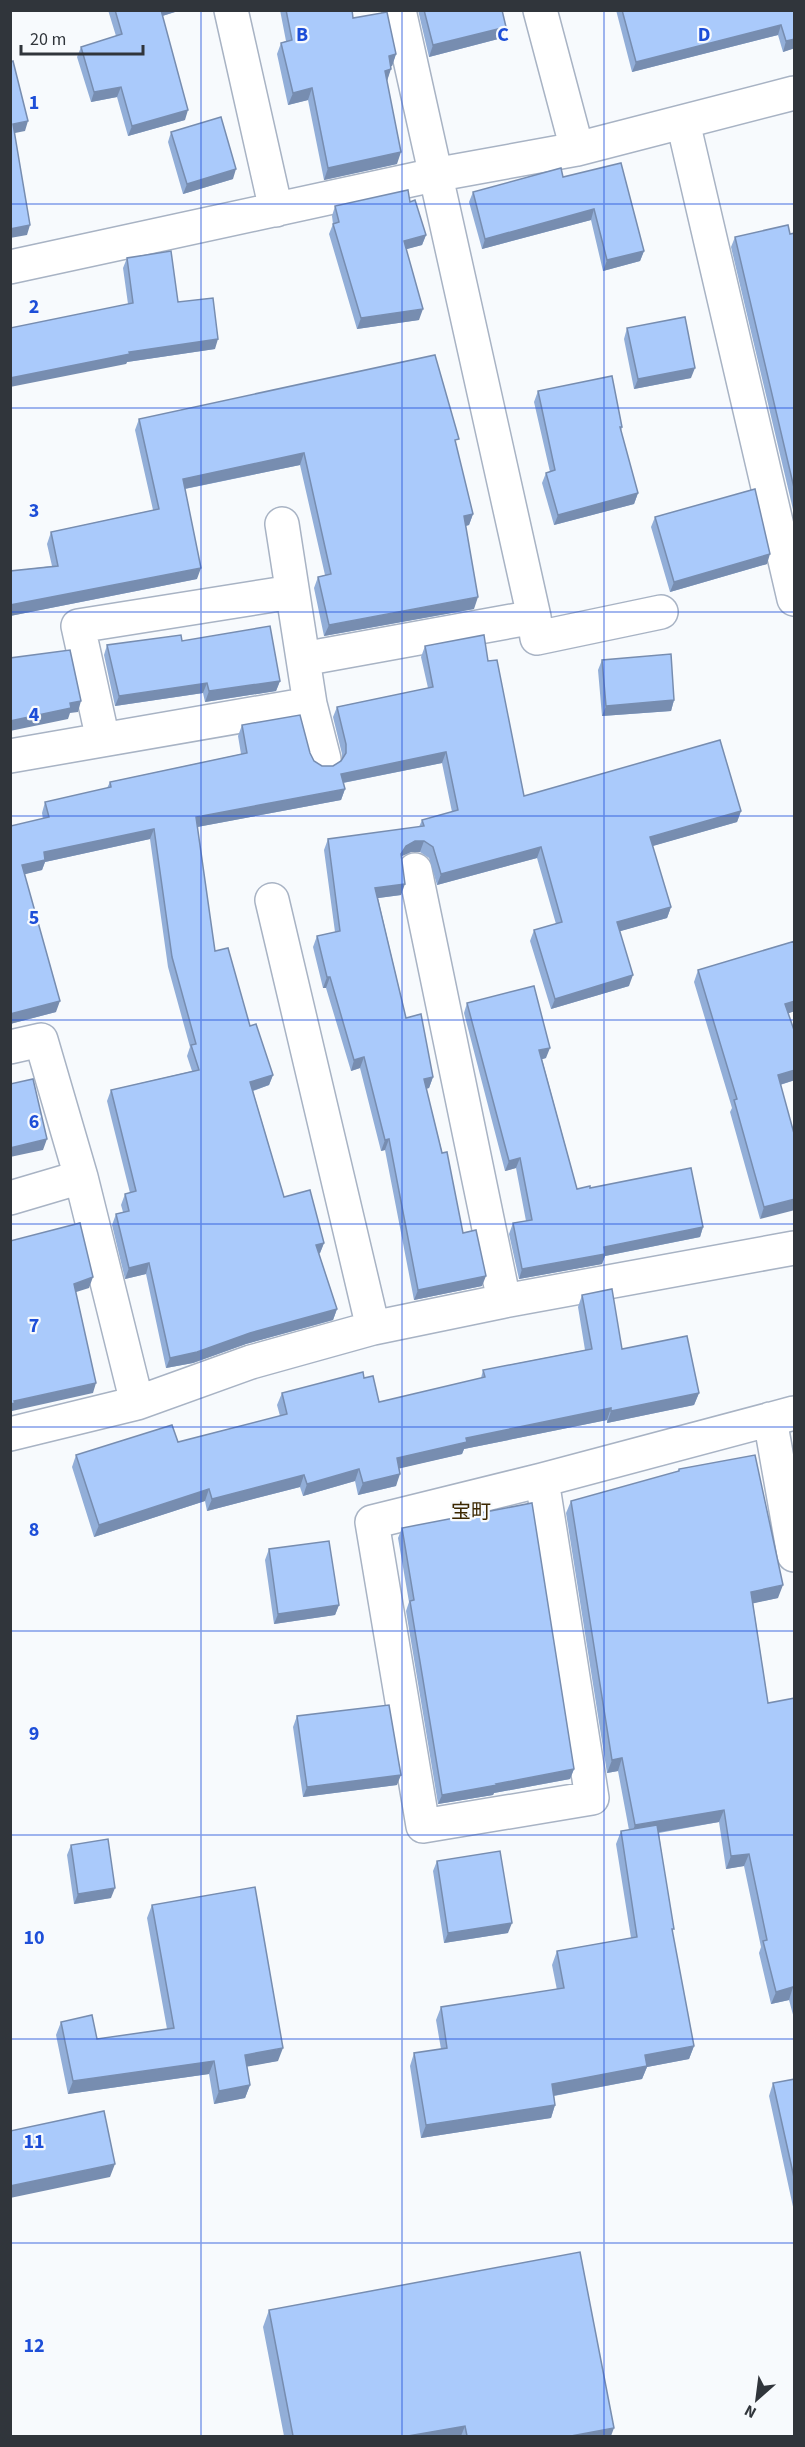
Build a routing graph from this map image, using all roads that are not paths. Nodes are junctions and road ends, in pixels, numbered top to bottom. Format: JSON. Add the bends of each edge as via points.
{"nodes":[{"id":1,"x":231,"y":10,"type":"edge"},
{"id":2,"x":399,"y":10,"type":"edge"},
{"id":3,"x":540,"y":10,"type":"edge"},
{"id":4,"x":795,"y":93,"type":"edge"},
{"id":5,"x":683,"y":122,"type":"junction"},
{"id":6,"x":577,"y":149,"type":"junction"},
{"id":7,"x":434,"y":175,"type":"junction"},
{"id":8,"x":276,"y":210,"type":"junction"},
{"id":9,"x":10,"y":267,"type":"edge"},
{"id":10,"x":282,"y":524,"type":"dead end"},
{"id":11,"x":292,"y":592,"type":"junction"},
{"id":12,"x":794,"y":599,"type":"edge"},
{"id":13,"x":661,"y":612,"type":"dead end"},
{"id":14,"x":534,"y":617,"type":"junction"},
{"id":15,"x":303,"y":659,"type":"junction"},
{"id":16,"x":310,"y":704,"type":"junction"},
{"id":17,"x":103,"y":740,"type":"junction"},
{"id":18,"x":10,"y":756,"type":"edge"},
{"id":19,"x":324,"y":759,"type":"dead end"},
{"id":20,"x":415,"y":870,"type":"dead end"},
{"id":21,"x":273,"y":900,"type":"dead end"},
{"id":22,"x":10,"y":1047,"type":"edge"},
{"id":23,"x":81,"y":1178,"type":"junction"},
{"id":24,"x":10,"y":1198,"type":"edge"},
{"id":25,"x":795,"y":1248,"type":"edge"},
{"id":26,"x":504,"y":1301,"type":"junction"},
{"id":27,"x":373,"y":1328,"type":"junction"},
{"id":28,"x":137,"y":1403,"type":"junction"},
{"id":29,"x":782,"y":1416,"type":"edge"},
{"id":30,"x":10,"y":1434,"type":"edge"},
{"id":31,"x":543,"y":1480,"type":"junction"},
{"id":32,"x":795,"y":1555,"type":"edge"}],
"edges":[{"from":1,"to":8,"type":"street"},
{"from":2,"to":7,"type":"street"},
{"from":3,"to":6,"type":"street"},
{"from":4,"to":5,"type":"street"},
{"from":5,"to":6,"type":"street"},
{"from":5,"to":12,"type":"street"},
{"from":6,"to":7,"type":"street"},
{"from":7,"to":8,"type":"street"},
{"from":7,"to":14,"type":"street"},
{"from":8,"to":9,"type":"street"},
{"from":10,"to":11,"type":"street"},
{"from":11,"to":15,"type":"street"},
{"from":11,"to":17,"type":"street","via":[[78,626]]},
{"from":13,"to":14,"type":"street","via":[[537,638]]},
{"from":14,"to":15,"type":"street"},
{"from":15,"to":16,"type":"street"},
{"from":16,"to":17,"type":"street"},
{"from":16,"to":19,"type":"street"},
{"from":17,"to":18,"type":"street"},
{"from":20,"to":26,"type":"street"},
{"from":21,"to":27,"type":"street"},
{"from":22,"to":23,"type":"street","via":[[41,1040]]},
{"from":23,"to":24,"type":"street"},
{"from":23,"to":28,"type":"street"},
{"from":25,"to":26,"type":"street"},
{"from":26,"to":27,"type":"street"},
{"from":27,"to":28,"type":"street","via":[[251,1362]]},
{"from":28,"to":30,"type":"street"},
{"from":29,"to":31,"type":"street"},
{"from":29,"to":32,"type":"street"},
{"from":31,"to":31,"type":"street","via":[[372,1522],[423,1826],[592,1798]]}]}
